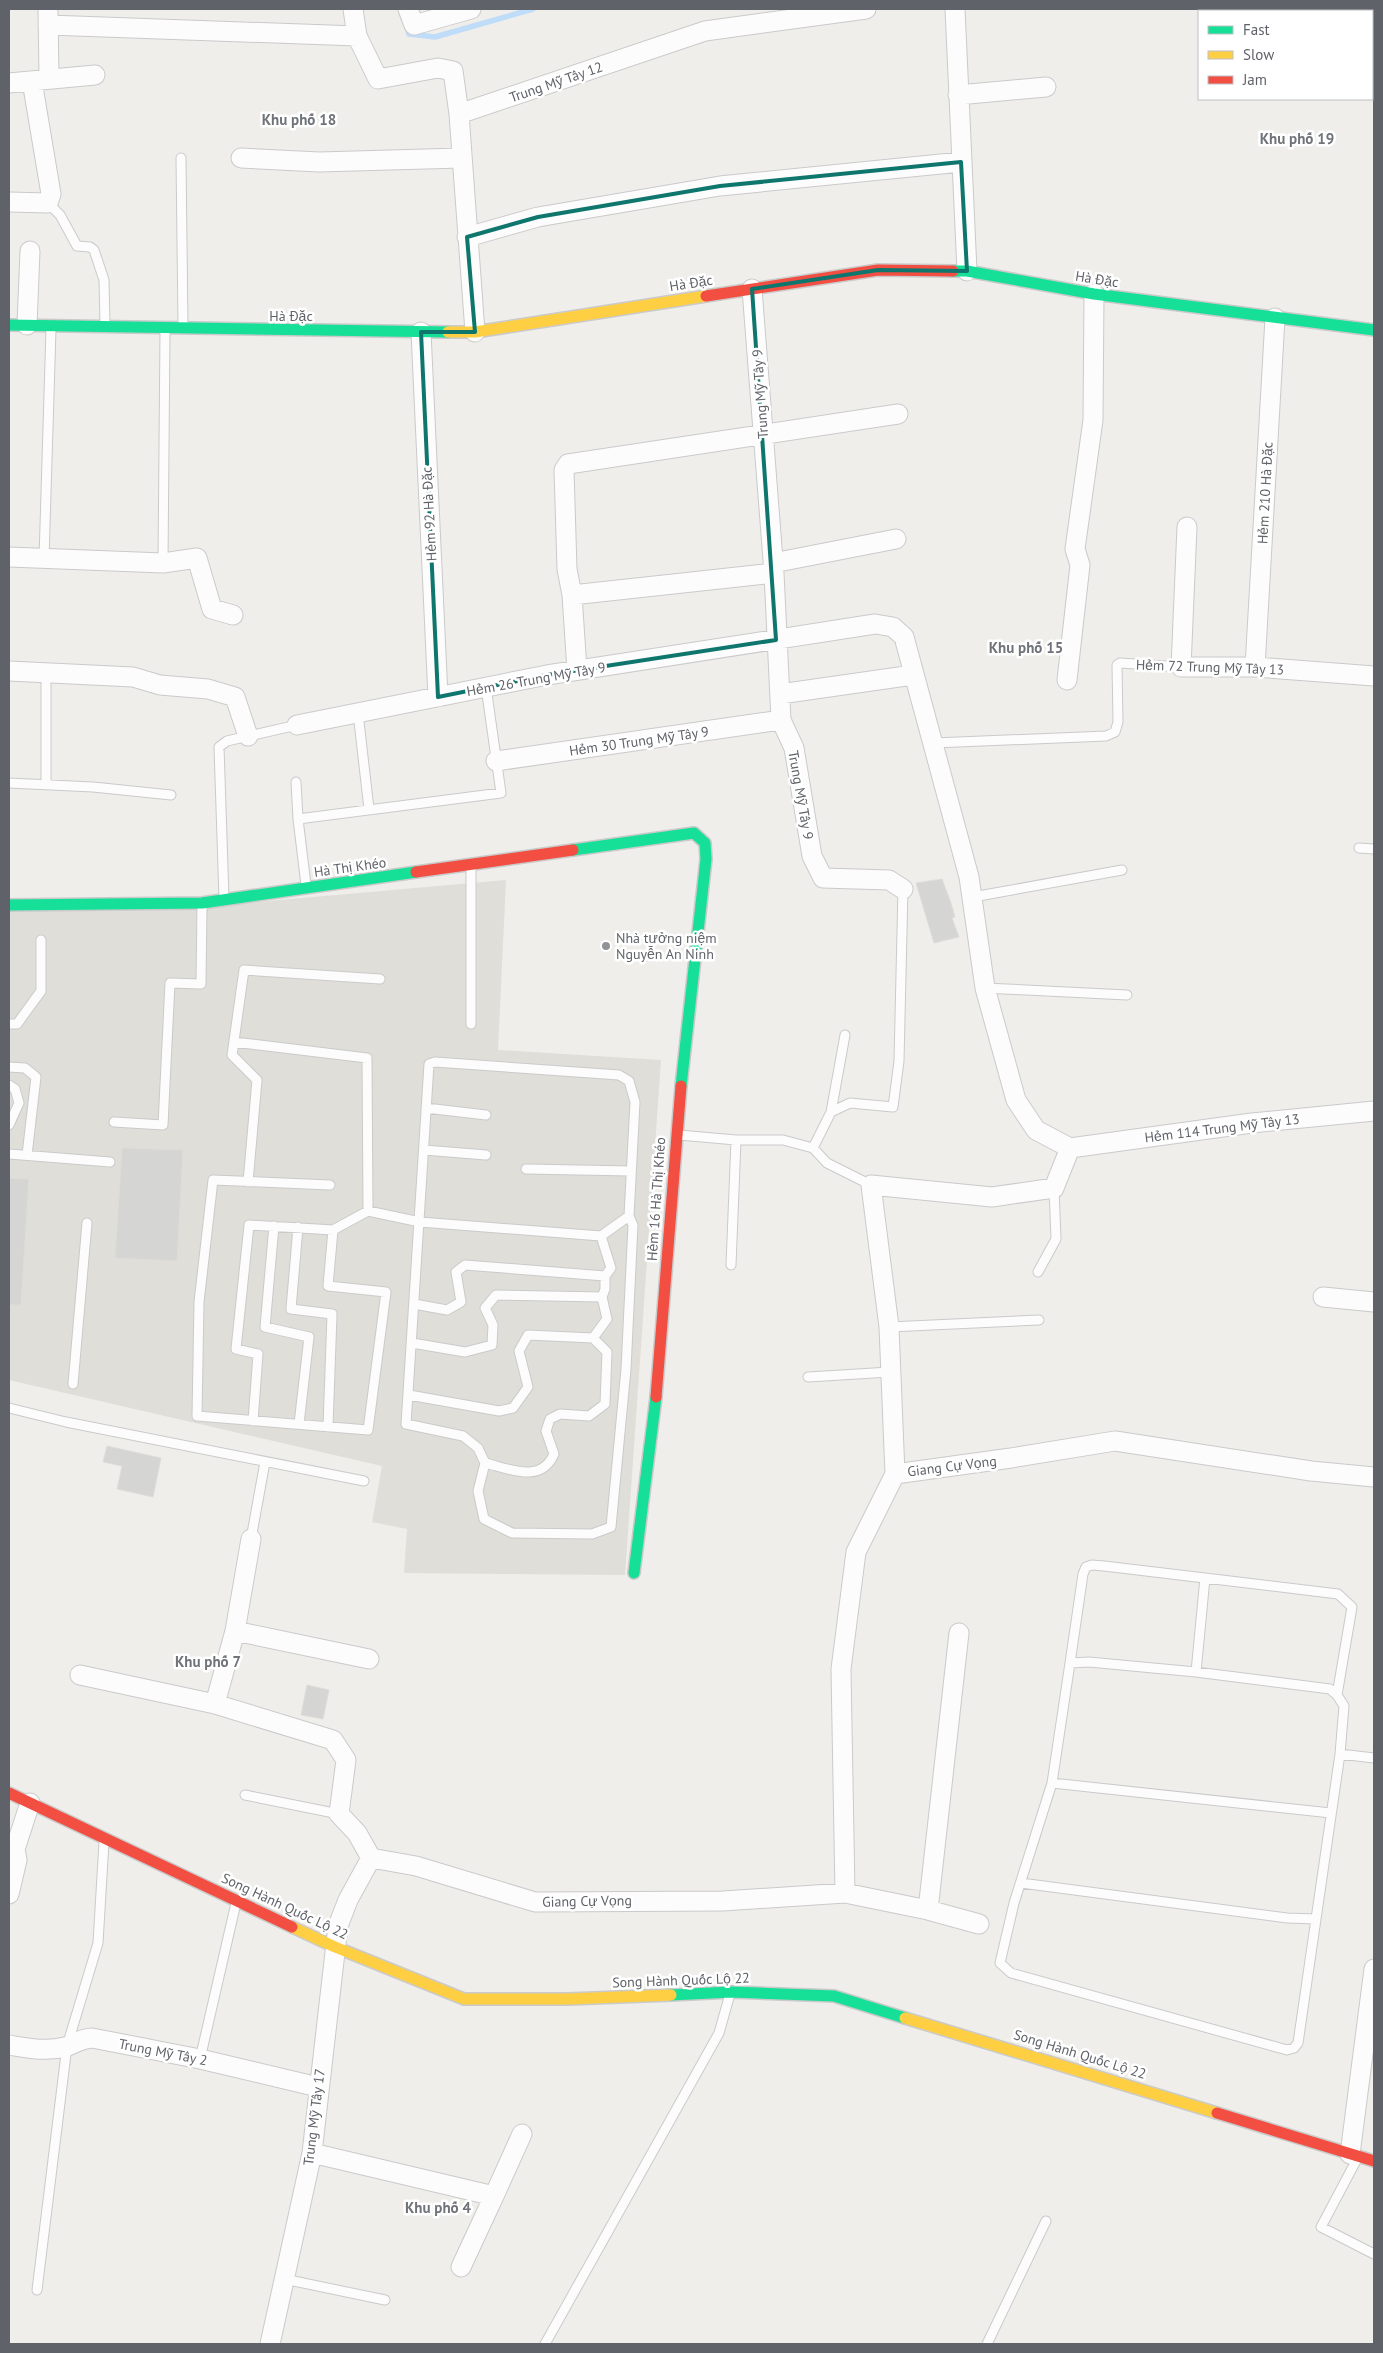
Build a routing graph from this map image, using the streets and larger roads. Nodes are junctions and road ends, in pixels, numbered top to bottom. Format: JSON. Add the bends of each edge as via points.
{"nodes":[{"id":1,"x":353,"y":9,"type":"edge"},
{"id":2,"x":408,"y":9,"type":"edge"},
{"id":3,"x":471,"y":9,"type":"edge"},
{"id":4,"x":866,"y":9,"type":"edge"},
{"id":5,"x":955,"y":9,"type":"edge"},
{"id":6,"x":48,"y":17,"type":"edge"},
{"id":7,"x":357,"y":36,"type":"junction"},
{"id":8,"x":95,"y":74,"type":"dead end"},
{"id":9,"x":41,"y":80,"type":"junction"},
{"id":10,"x":9,"y":83,"type":"edge"},
{"id":11,"x":1046,"y":86,"type":"dead end"},
{"id":12,"x":958,"y":95,"type":"junction"},
{"id":13,"x":460,"y":114,"type":"junction"},
{"id":14,"x":241,"y":158,"type":"dead end"},
{"id":15,"x":461,"y":158,"type":"junction"},
{"id":16,"x":961,"y":162,"type":"junction"},
{"id":17,"x":9,"y":202,"type":"edge"},
{"id":18,"x":468,"y":237,"type":"junction"},
{"id":19,"x":30,"y":251,"type":"dead end"},
{"id":20,"x":967,"y":271,"type":"junction"},
{"id":21,"x":752,"y":289,"type":"junction"},
{"id":22,"x":1094,"y":294,"type":"junction"},
{"id":23,"x":1275,"y":318,"type":"junction"},
{"id":24,"x":18,"y":325,"type":"edge"},
{"id":25,"x":1374,"y":330,"type":"edge"},
{"id":26,"x":421,"y":332,"type":"junction"},
{"id":27,"x":475,"y":332,"type":"junction"},
{"id":28,"x":898,"y":414,"type":"dead end"},
{"id":29,"x":763,"y":436,"type":"junction"},
{"id":30,"x":1187,"y":527,"type":"dead end"},
{"id":31,"x":896,"y":539,"type":"dead end"},
{"id":32,"x":9,"y":557,"type":"edge"},
{"id":33,"x":773,"y":568,"type":"junction"},
{"id":34,"x":572,"y":596,"type":"junction"},
{"id":35,"x":233,"y":616,"type":"dead end"},
{"id":36,"x":776,"y":640,"type":"junction"},
{"id":37,"x":1255,"y":667,"type":"junction"},
{"id":38,"x":577,"y":670,"type":"junction"},
{"id":39,"x":9,"y":671,"type":"edge"},
{"id":40,"x":913,"y":675,"type":"junction"},
{"id":41,"x":1374,"y":676,"type":"edge"},
{"id":42,"x":1068,"y":680,"type":"dead end"},
{"id":43,"x":780,"y":694,"type":"junction"},
{"id":44,"x":438,"y":697,"type":"junction"},
{"id":45,"x":781,"y":720,"type":"junction"},
{"id":46,"x":297,"y":725,"type":"road end"},
{"id":47,"x":248,"y":736,"type":"road end"},
{"id":48,"x":496,"y":761,"type":"road end"},
{"id":49,"x":694,"y":832,"type":"joint"},
{"id":50,"x":903,"y":889,"type":"road end"},
{"id":51,"x":9,"y":905,"type":"edge"},
{"id":52,"x":1374,"y":1111,"type":"edge"},
{"id":53,"x":1070,"y":1148,"type":"junction"},
{"id":54,"x":1323,"y":1297,"type":"dead end"},
{"id":55,"x":1374,"y":1302,"type":"edge"},
{"id":56,"x":894,"y":1474,"type":"junction"},
{"id":57,"x":1374,"y":1477,"type":"edge"},
{"id":58,"x":251,"y":1539,"type":"road end"},
{"id":59,"x":634,"y":1573,"type":"dead end"},
{"id":60,"x":235,"y":1631,"type":"junction"},
{"id":61,"x":959,"y":1633,"type":"dead end"},
{"id":62,"x":369,"y":1659,"type":"dead end"},
{"id":63,"x":80,"y":1676,"type":"dead end"},
{"id":64,"x":215,"y":1704,"type":"junction"},
{"id":65,"x":9,"y":1793,"type":"edge"},
{"id":66,"x":30,"y":1803,"type":"junction"},
{"id":67,"x":370,"y":1858,"type":"junction"},
{"id":68,"x":845,"y":1893,"type":"junction"},
{"id":69,"x":9,"y":1894,"type":"edge"},
{"id":70,"x":928,"y":1910,"type":"junction"},
{"id":71,"x":979,"y":1924,"type":"dead end"},
{"id":72,"x":335,"y":1947,"type":"junction"},
{"id":73,"x":1374,"y":1969,"type":"edge"},
{"id":74,"x":1373,"y":1999,"type":"edge"},
{"id":75,"x":9,"y":2045,"type":"edge"},
{"id":76,"x":318,"y":2087,"type":"junction"},
{"id":77,"x":522,"y":2134,"type":"dead end"},
{"id":78,"x":312,"y":2152,"type":"junction"},
{"id":79,"x":1354,"y":2155,"type":"junction"},
{"id":80,"x":1374,"y":2161,"type":"edge"},
{"id":81,"x":494,"y":2196,"type":"junction"},
{"id":82,"x":461,"y":2267,"type":"dead end"},
{"id":83,"x":270,"y":2344,"type":"edge"}],
"edges":[{"from":1,"to":7,"type":"street"},
{"from":2,"to":3,"type":"street","via":[[414,26]]},
{"from":4,"to":13,"type":"street","name":"Trung Mỹ Tây 12","via":[[705,31]]},
{"from":5,"to":12,"type":"street"},
{"from":6,"to":7,"type":"street"},
{"from":6,"to":9,"type":"street"},
{"from":7,"to":13,"type":"street","via":[[378,79],[438,68],[452,71]]},
{"from":8,"to":9,"type":"street"},
{"from":9,"to":10,"type":"street"},
{"from":9,"to":17,"type":"street","via":[[51,194],[48,203]]},
{"from":11,"to":12,"type":"street"},
{"from":12,"to":16,"type":"street"},
{"from":13,"to":15,"type":"street"},
{"from":14,"to":15,"type":"street","via":[[319,162]]},
{"from":15,"to":18,"type":"street"},
{"from":16,"to":18,"type":"street","via":[[720,186],[538,217]]},
{"from":16,"to":20,"type":"street"},
{"from":18,"to":27,"type":"street"},
{"from":19,"to":24,"type":"street"},
{"from":20,"to":21,"type":"street","name":"Hà Đặc","via":[[878,270]]},
{"from":20,"to":22,"type":"street","name":"Hà Đặc"},
{"from":21,"to":27,"type":"street","name":"Hà Đặc"},
{"from":21,"to":29,"type":"street","name":"Trung Mỹ Tây 9"},
{"from":22,"to":23,"type":"street","name":"Hà Đặc"},
{"from":22,"to":42,"type":"street","via":[[1093,420],[1075,549],[1080,565]]},
{"from":23,"to":25,"type":"street","name":"Hà Đặc"},
{"from":23,"to":37,"type":"street","name":"Hẻm 210 Hà Đặc"},
{"from":24,"to":26,"type":"street","name":"Hà Đặc"},
{"from":26,"to":27,"type":"street","name":"Hà Đặc"},
{"from":26,"to":44,"type":"street","name":"Hẻm 92 Hà Đặc"},
{"from":28,"to":29,"type":"street"},
{"from":29,"to":33,"type":"street","name":"Trung Mỹ Tây 9"},
{"from":29,"to":34,"type":"street","via":[[568,464],[564,470],[567,569]]},
{"from":30,"to":37,"type":"street","name":"Hẻm 72 Trung Mỹ Tây 13","via":[[1181,666]]},
{"from":31,"to":33,"type":"street"},
{"from":32,"to":35,"type":"street","via":[[164,563],[197,558],[212,609]]},
{"from":33,"to":34,"type":"street"},
{"from":33,"to":36,"type":"street","name":"Trung Mỹ Tây 9"},
{"from":34,"to":38,"type":"street"},
{"from":36,"to":38,"type":"street","name":"Hẻm 26 Trung Mỹ Tây 9"},
{"from":36,"to":40,"type":"street","name":"Hẻm 26 Trung Mỹ Tây 9","via":[[875,624],[892,627],[904,637]]},
{"from":36,"to":43,"type":"street","name":"Trung Mỹ Tây 9"},
{"from":37,"to":41,"type":"street","name":"Hẻm 72 Trung Mỹ Tây 13"},
{"from":38,"to":44,"type":"street","name":"Hẻm 26 Trung Mỹ Tây 9"},
{"from":39,"to":47,"type":"street","via":[[133,677],[160,685],[208,688],[234,697]]},
{"from":40,"to":43,"type":"street"},
{"from":40,"to":53,"type":"street","name":"Hẻm 26 Trung Mỹ Tây 9","via":[[934,743],[973,897],[985,988],[1016,1100],[1036,1130]]},
{"from":43,"to":45,"type":"street","name":"Trung Mỹ Tây 9"},
{"from":44,"to":46,"type":"street","name":"Hẻm 26 Trung Mỹ Tây 9"},
{"from":45,"to":48,"type":"street","name":"Hẻm 30 Trung Mỹ Tây 9"},
{"from":45,"to":50,"type":"street","name":"Trung Mỹ Tây 9","via":[[794,748],[812,856],[823,878],[889,880]]},
{"from":49,"to":51,"type":"street","name":"Hà Thị Khéo","via":[[202,902]]},
{"from":49,"to":59,"type":"street","name":"Hẻm 16 Hà Thị Khéo","via":[[705,843],[706,859],[676,1134],[657,1388]]},
{"from":52,"to":53,"type":"street","name":"Hẻm 114 Trung Mỹ Tây 13","via":[[1252,1122]]},
{"from":53,"to":56,"type":"street","via":[[1054,1188],[992,1197],[870,1185],[889,1327]]},
{"from":54,"to":55,"type":"street"},
{"from":56,"to":57,"type":"street","name":"Giang Cự Vọng","via":[[1115,1441]]},
{"from":56,"to":68,"type":"street","name":"Giang Cự Vọng","via":[[856,1552],[841,1669]]},
{"from":58,"to":60,"type":"street"},
{"from":60,"to":62,"type":"street"},
{"from":60,"to":64,"type":"street"},
{"from":61,"to":70,"type":"street"},
{"from":63,"to":64,"type":"street"},
{"from":64,"to":67,"type":"street","via":[[333,1740],[346,1760],[339,1814],[356,1833]]},
{"from":65,"to":66,"type":"street","name":"Song Hành Quốc Lộ 22"},
{"from":66,"to":69,"type":"street","via":[[15,1849],[17,1860]]},
{"from":66,"to":72,"type":"street","name":"Song Hành Quốc Lộ 22"},
{"from":67,"to":68,"type":"street","name":"Giang Cự Vọng","via":[[416,1866],[535,1902],[722,1901]]},
{"from":67,"to":72,"type":"street","via":[[348,1900],[338,1926]]},
{"from":68,"to":70,"type":"street","name":"Giang Cự Vọng"},
{"from":70,"to":71,"type":"street","name":"Giang Cự Vọng"},
{"from":72,"to":76,"type":"street","name":"Trung Mỹ Tây 17"},
{"from":72,"to":79,"type":"street","name":"Song Hành Quốc Lộ 22","via":[[464,1999],[568,1999],[731,1992],[834,1996]]},
{"from":73,"to":74,"type":"street"},
{"from":74,"to":79,"type":"street"},
{"from":75,"to":76,"type":"street","name":"Trung Mỹ Tây 2","via":[[46,2051],[68,2046],[79,2039],[92,2038]]},
{"from":76,"to":78,"type":"street","name":"Trung Mỹ Tây 17"},
{"from":77,"to":81,"type":"street"},
{"from":78,"to":81,"type":"street"},
{"from":78,"to":83,"type":"street","name":"Trung Mỹ Tây 17"},
{"from":79,"to":80,"type":"street","name":"Song Hành Quốc Lộ 22"},
{"from":81,"to":82,"type":"street"}]}
